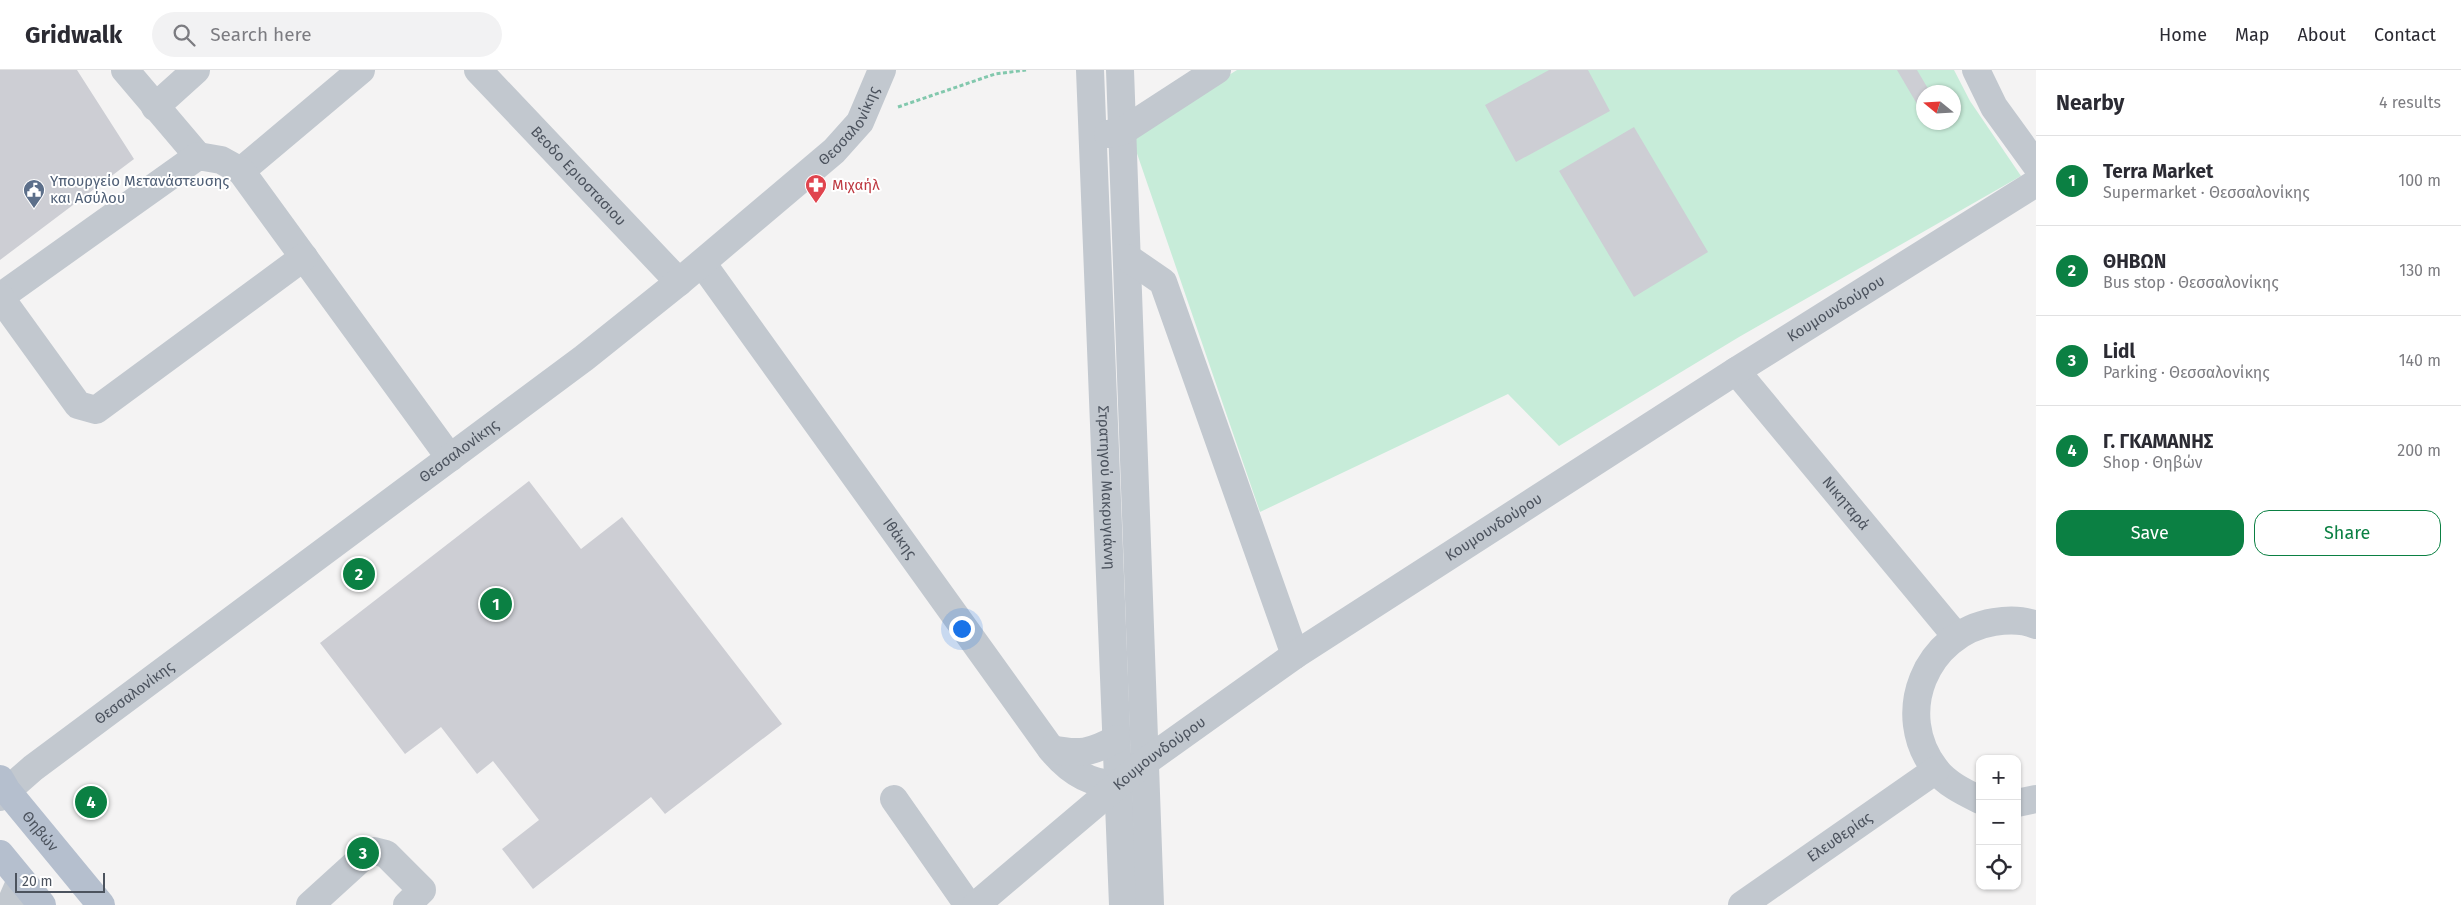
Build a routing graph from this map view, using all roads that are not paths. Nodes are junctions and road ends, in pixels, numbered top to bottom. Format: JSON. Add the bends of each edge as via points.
{"nodes":[{"id":1,"x":125,"y":70,"type":"edge"},
{"id":2,"x":196,"y":70,"type":"edge"},
{"id":3,"x":361,"y":70,"type":"edge"},
{"id":4,"x":478,"y":70,"type":"edge"},
{"id":5,"x":882,"y":70,"type":"edge"},
{"id":6,"x":1090,"y":70,"type":"edge"},
{"id":7,"x":1120,"y":70,"type":"edge"},
{"id":8,"x":1217,"y":70,"type":"edge"},
{"id":9,"x":1976,"y":70,"type":"edge"},
{"id":10,"x":155,"y":107,"type":"junction"},
{"id":11,"x":1123,"y":131,"type":"junction"},
{"id":12,"x":1092,"y":138,"type":"junction"},
{"id":13,"x":198,"y":156,"type":"junction"},
{"id":14,"x":2036,"y":165,"type":"edge"},
{"id":15,"x":241,"y":171,"type":"junction"},
{"id":16,"x":2036,"y":183,"type":"edge"},
{"id":17,"x":304,"y":257,"type":"junction"},
{"id":18,"x":1128,"y":258,"type":"junction"},
{"id":19,"x":702,"y":263,"type":"junction"},
{"id":20,"x":679,"y":282,"type":"junction"},
{"id":21,"x":0,"y":297,"type":"edge"},
{"id":22,"x":1736,"y":372,"type":"junction"},
{"id":23,"x":450,"y":458,"type":"junction"},
{"id":24,"x":2036,"y":625,"type":"edge"},
{"id":25,"x":1956,"y":636,"type":"junction"},
{"id":26,"x":1295,"y":655,"type":"junction"},
{"id":27,"x":1116,"y":740,"type":"junction"},
{"id":28,"x":1051,"y":749,"type":"junction"},
{"id":29,"x":1145,"y":762,"type":"junction"},
{"id":30,"x":1936,"y":770,"type":"junction"},
{"id":31,"x":1118,"y":784,"type":"junction"},
{"id":32,"x":2,"y":789,"type":"edge"},
{"id":33,"x":1976,"y":798,"type":"edge"},
{"id":34,"x":894,"y":799,"type":"dead end"},
{"id":35,"x":2036,"y":799,"type":"edge"},
{"id":36,"x":2021,"y":802,"type":"edge"},
{"id":37,"x":0,"y":854,"type":"edge"},
{"id":38,"x":20,"y":880,"type":"junction"},
{"id":39,"x":414,"y":897,"type":"edge"},
{"id":40,"x":10,"y":905,"type":"edge"},
{"id":41,"x":42,"y":905,"type":"edge"},
{"id":42,"x":101,"y":905,"type":"edge"},
{"id":43,"x":310,"y":905,"type":"edge"},
{"id":44,"x":968,"y":905,"type":"edge"},
{"id":45,"x":976,"y":905,"type":"edge"},
{"id":46,"x":1123,"y":905,"type":"edge"},
{"id":47,"x":1150,"y":905,"type":"edge"},
{"id":48,"x":1742,"y":905,"type":"edge"}],
"edges":[{"from":1,"to":10,"type":"street"},
{"from":2,"to":10,"type":"street"},
{"from":3,"to":15,"type":"street"},
{"from":4,"to":20,"type":"street","name":"Βεοδο Εριοστασιου"},
{"from":5,"to":19,"type":"street","name":"Θεσσαλονίκης","via":[[860,122],[834,150]]},
{"from":6,"to":12,"type":"street","name":"Στρατηγού Μακρυγιάννη"},
{"from":7,"to":11,"type":"street","name":"Στρατηγού Μακρυγιάννη"},
{"from":8,"to":11,"type":"street"},
{"from":9,"to":14,"type":"street","via":[[1994,107]]},
{"from":10,"to":13,"type":"street"},
{"from":11,"to":12,"type":"street"},
{"from":11,"to":18,"type":"street","name":"Στρατηγού Μακρυγιάννη"},
{"from":12,"to":27,"type":"street","name":"Στρατηγού Μακρυγιάννη"},
{"from":13,"to":15,"type":"street","via":[[221,160]]},
{"from":13,"to":21,"type":"street"},
{"from":15,"to":17,"type":"street"},
{"from":16,"to":22,"type":"street","name":"Κουμουνδούρου"},
{"from":17,"to":21,"type":"street","via":[[96,410],[78,405]]},
{"from":17,"to":23,"type":"street"},
{"from":18,"to":26,"type":"street","via":[[1163,282]]},
{"from":18,"to":29,"type":"street","name":"Στρατηγού Μακρυγιάννη"},
{"from":19,"to":20,"type":"street","name":"Θεσσαλονίκης"},
{"from":19,"to":28,"type":"street","name":"Ιθάκης"},
{"from":20,"to":23,"type":"street","name":"Θεσσαλονίκης"},
{"from":22,"to":25,"type":"street","name":"Νικηταρά"},
{"from":22,"to":26,"type":"street","name":"Κουμουνδούρου"},
{"from":23,"to":32,"type":"street","name":"Θεσσαλονίκης"},
{"from":24,"to":25,"type":"street","via":[[2007,620],[1980,625]]},
{"from":25,"to":30,"type":"street","via":[[1934,657],[1920,684],[1916,714],[1921,744]]},
{"from":26,"to":29,"type":"street","name":"Κουμουνδούρου"},
{"from":27,"to":28,"type":"street","via":[[1092,752]]},
{"from":27,"to":31,"type":"street","name":"Στρατηγού Μακρυγιάννη"},
{"from":28,"to":31,"type":"street","name":"Ιθάκης","via":[[1075,772],[1098,782]]},
{"from":29,"to":31,"type":"street","name":"Κουμουνδούρου"},
{"from":29,"to":47,"type":"street","name":"Στρατηγού Μακρυγιάννη"},
{"from":30,"to":33,"type":"street","via":[[1957,789]]},
{"from":30,"to":48,"type":"street","name":"Ελευθερίας"},
{"from":31,"to":45,"type":"street","name":"Κουμουνδούρου"},
{"from":31,"to":46,"type":"street","name":"Στρατηγού Μακρυγιάννη"},
{"from":32,"to":42,"type":"main road","name":"Θηβών"},
{"from":34,"to":44,"type":"street"},
{"from":35,"to":36,"type":"street"},
{"from":37,"to":38,"type":"main road"},
{"from":38,"to":40,"type":"street"},
{"from":38,"to":41,"type":"main road"},
{"from":39,"to":43,"type":"street","via":[[386,854],[374,851],[364,856]]}]}
